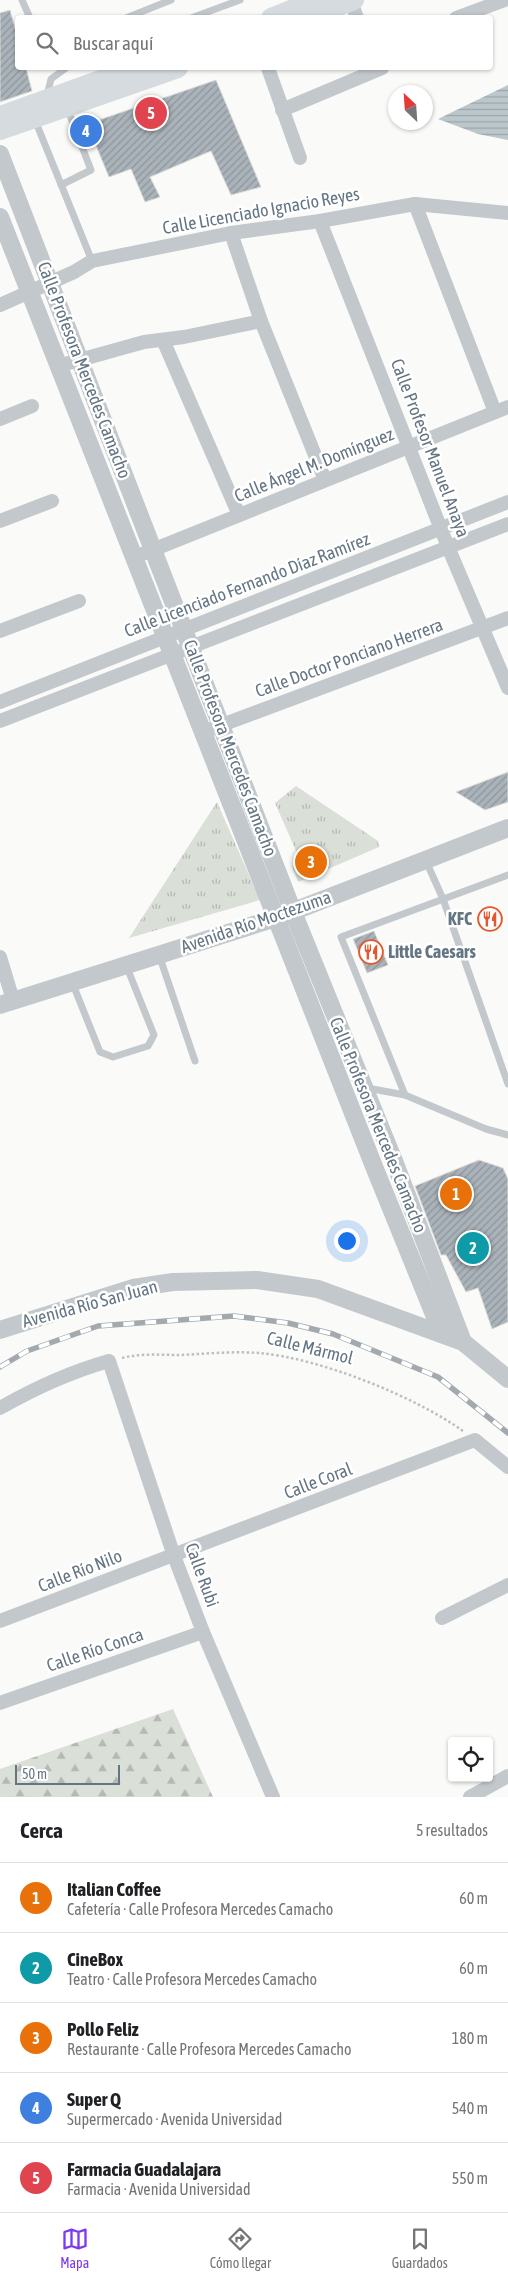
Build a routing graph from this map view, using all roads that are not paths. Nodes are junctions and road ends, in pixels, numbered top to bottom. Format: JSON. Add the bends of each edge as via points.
{"nodes":[{"id":1,"x":22,"y":0,"type":"edge"},
{"id":2,"x":171,"y":0,"type":"edge"},
{"id":3,"x":240,"y":0,"type":"edge"},
{"id":4,"x":316,"y":0,"type":"edge"},
{"id":5,"x":504,"y":0,"type":"edge"},
{"id":6,"x":222,"y":2,"type":"edge"},
{"id":7,"x":354,"y":6,"type":"edge"},
{"id":8,"x":297,"y":10,"type":"edge"},
{"id":9,"x":29,"y":15,"type":"edge"},
{"id":10,"x":134,"y":15,"type":"edge"},
{"id":11,"x":198,"y":15,"type":"edge"},
{"id":12,"x":281,"y":15,"type":"edge"},
{"id":13,"x":464,"y":15,"type":"edge"},
{"id":14,"x":63,"y":70,"type":"edge"},
{"id":15,"x":128,"y":70,"type":"edge"},
{"id":16,"x":172,"y":70,"type":"edge"},
{"id":17,"x":269,"y":70,"type":"edge"},
{"id":18,"x":374,"y":70,"type":"edge"},
{"id":19,"x":46,"y":99,"type":"junction"},
{"id":20,"x":67,"y":108,"type":"junction"},
{"id":21,"x":282,"y":110,"type":"junction"},
{"id":22,"x":0,"y":116,"type":"edge"},
{"id":23,"x":34,"y":119,"type":"junction"},
{"id":24,"x":0,"y":130,"type":"edge"},
{"id":25,"x":0,"y":154,"type":"edge"},
{"id":26,"x":300,"y":158,"type":"dead end"},
{"id":27,"x":61,"y":185,"type":"junction"},
{"id":28,"x":415,"y":204,"type":"junction"},
{"id":29,"x":508,"y":213,"type":"edge"},
{"id":30,"x":0,"y":217,"type":"edge"},
{"id":31,"x":320,"y":221,"type":"junction"},
{"id":32,"x":231,"y":233,"type":"junction"},
{"id":33,"x":92,"y":261,"type":"junction"},
{"id":34,"x":50,"y":282,"type":"junction"},
{"id":35,"x":29,"y":293,"type":"junction"},
{"id":36,"x":0,"y":305,"type":"edge"},
{"id":37,"x":261,"y":320,"type":"junction"},
{"id":38,"x":163,"y":340,"type":"junction"},
{"id":39,"x":80,"y":360,"type":"junction"},
{"id":40,"x":58,"y":366,"type":"junction"},
{"id":41,"x":32,"y":406,"type":"dead end"},
{"id":42,"x":502,"y":410,"type":"edge"},
{"id":43,"x":0,"y":419,"type":"edge"},
{"id":44,"x":409,"y":447,"type":"junction"},
{"id":45,"x":325,"y":480,"type":"junction"},
{"id":46,"x":52,"y":501,"type":"dead end"},
{"id":47,"x":508,"y":502,"type":"edge"},
{"id":48,"x":239,"y":515,"type":"junction"},
{"id":49,"x":0,"y":521,"type":"edge"},
{"id":50,"x":508,"y":524,"type":"edge"},
{"id":51,"x":441,"y":529,"type":"junction"},
{"id":52,"x":448,"y":547,"type":"junction"},
{"id":53,"x":154,"y":549,"type":"junction"},
{"id":54,"x":134,"y":557,"type":"junction"},
{"id":55,"x":79,"y":601,"type":"dead end"},
{"id":56,"x":508,"y":618,"type":"edge"},
{"id":57,"x":484,"y":628,"type":"junction"},
{"id":58,"x":184,"y":629,"type":"junction"},
{"id":59,"x":0,"y":631,"type":"edge"},
{"id":60,"x":166,"y":637,"type":"junction"},
{"id":61,"x":191,"y":647,"type":"junction"},
{"id":62,"x":173,"y":654,"type":"junction"},
{"id":63,"x":508,"y":688,"type":"edge"},
{"id":64,"x":0,"y":702,"type":"edge"},
{"id":65,"x":0,"y":721,"type":"edge"},
{"id":66,"x":222,"y":725,"type":"junction"},
{"id":67,"x":204,"y":732,"type":"junction"},
{"id":68,"x":508,"y":828,"type":"edge"},
{"id":69,"x":426,"y":860,"type":"junction"},
{"id":70,"x":508,"y":875,"type":"edge"},
{"id":71,"x":443,"y":899,"type":"junction"},
{"id":72,"x":293,"y":912,"type":"junction"},
{"id":73,"x":276,"y":918,"type":"junction"},
{"id":74,"x":159,"y":955,"type":"junction"},
{"id":75,"x":0,"y":957,"type":"edge"},
{"id":76,"x":126,"y":965,"type":"junction"},
{"id":77,"x":71,"y":982,"type":"junction"},
{"id":78,"x":6,"y":1002,"type":"edge"},
{"id":79,"x":195,"y":1061,"type":"dead end"},
{"id":80,"x":508,"y":1084,"type":"edge"},
{"id":81,"x":364,"y":1087,"type":"junction"},
{"id":82,"x":405,"y":1095,"type":"junction"},
{"id":83,"x":508,"y":1135,"type":"edge"},
{"id":84,"x":394,"y":1160,"type":"junction"},
{"id":85,"x":375,"y":1169,"type":"junction"},
{"id":86,"x":0,"y":1330,"type":"edge"},
{"id":87,"x":442,"y":1334,"type":"junction"},
{"id":88,"x":463,"y":1342,"type":"junction"},
{"id":89,"x":508,"y":1379,"type":"edge"},
{"id":90,"x":0,"y":1408,"type":"edge"},
{"id":91,"x":508,"y":1467,"type":"edge"},
{"id":92,"x":174,"y":1556,"type":"junction"},
{"id":93,"x":508,"y":1585,"type":"edge"},
{"id":94,"x":442,"y":1618,"type":"dead end"},
{"id":95,"x":0,"y":1621,"type":"edge"},
{"id":96,"x":203,"y":1632,"type":"junction"},
{"id":97,"x":0,"y":1703,"type":"edge"},
{"id":98,"x":508,"y":1776,"type":"edge"},
{"id":99,"x":273,"y":1797,"type":"edge"},
{"id":100,"x":470,"y":1797,"type":"edge"}],
"edges":[{"from":1,"to":9,"type":"lane"},
{"from":2,"to":10,"type":"lane"},
{"from":3,"to":6,"type":"lane"},
{"from":4,"to":8,"type":"main road"},
{"from":5,"to":13,"type":"street"},
{"from":6,"to":11,"type":"lane"},
{"from":7,"to":8,"type":"main road"},
{"from":8,"to":12,"type":"main road"},
{"from":14,"to":19,"type":"lane","via":[[51,79]]},
{"from":15,"to":19,"type":"main road"},
{"from":16,"to":20,"type":"main road"},
{"from":17,"to":21,"type":"street"},
{"from":18,"to":21,"type":"street"},
{"from":19,"to":22,"type":"main road"},
{"from":20,"to":23,"type":"main road"},
{"from":20,"to":27,"type":"lane","via":[[90,170]]},
{"from":21,"to":26,"type":"street"},
{"from":23,"to":24,"type":"main road"},
{"from":23,"to":27,"type":"lane"},
{"from":25,"to":34,"type":"street","name":"Calle Profesora Mercedes Camacho"},
{"from":27,"to":33,"type":"lane"},
{"from":28,"to":29,"type":"street","name":"Calle Licenciado Ignacio Reyes"},
{"from":28,"to":31,"type":"street","name":"Calle Licenciado Ignacio Reyes"},
{"from":28,"to":42,"type":"street"},
{"from":30,"to":35,"type":"street","name":"Calle Profesora Mercedes Camacho"},
{"from":31,"to":32,"type":"street","name":"Calle Licenciado Ignacio Reyes"},
{"from":31,"to":44,"type":"street","name":"Calle Profesor Manuel Anaya"},
{"from":32,"to":33,"type":"street","name":"Calle Licenciado Ignacio Reyes"},
{"from":32,"to":37,"type":"street"},
{"from":33,"to":34,"type":"street","name":"Calle Licenciado Ignacio Reyes"},
{"from":34,"to":35,"type":"street","name":"Calle Licenciado Ignacio Reyes"},
{"from":34,"to":39,"type":"street","name":"Calle Profesora Mercedes Camacho"},
{"from":35,"to":36,"type":"street","name":"Calle Licenciado Ignacio Reyes"},
{"from":35,"to":40,"type":"street","name":"Calle Profesora Mercedes Camacho"},
{"from":37,"to":38,"type":"street"},
{"from":37,"to":45,"type":"street"},
{"from":38,"to":39,"type":"street","via":[[144,342]]},
{"from":38,"to":48,"type":"street"},
{"from":39,"to":40,"type":"street"},
{"from":39,"to":53,"type":"street","name":"Calle Profesora Mercedes Camacho"},
{"from":40,"to":54,"type":"street","name":"Calle Profesora Mercedes Camacho"},
{"from":41,"to":43,"type":"street"},
{"from":42,"to":44,"type":"street","name":"Calle Ángel M. Domínguez"},
{"from":44,"to":45,"type":"street","name":"Calle Ángel M. Domínguez"},
{"from":44,"to":51,"type":"street","name":"Calle Profesor Manuel Anaya"},
{"from":45,"to":48,"type":"street","name":"Calle Ángel M. Domínguez"},
{"from":46,"to":49,"type":"street"},
{"from":47,"to":51,"type":"street","name":"Calle Licenciado Fernando Díaz Ramírez"},
{"from":48,"to":53,"type":"street","name":"Calle Ángel M. Domínguez"},
{"from":50,"to":52,"type":"street"},
{"from":51,"to":52,"type":"street","name":"Calle Profesor Manuel Anaya"},
{"from":51,"to":58,"type":"street","name":"Calle Licenciado Fernando Díaz Ramírez"},
{"from":52,"to":57,"type":"street","name":"Calle Profesor Manuel Anaya"},
{"from":52,"to":61,"type":"street"},
{"from":53,"to":54,"type":"street","name":"Calle Ángel M. Domínguez"},
{"from":53,"to":58,"type":"street","name":"Calle Profesora Mercedes Camacho"},
{"from":54,"to":60,"type":"street","name":"Calle Profesora Mercedes Camacho"},
{"from":55,"to":59,"type":"street"},
{"from":56,"to":57,"type":"street","name":"Calle Doctor Ponciano Herrera"},
{"from":57,"to":63,"type":"street","name":"Calle Profesor Manuel Anaya"},
{"from":57,"to":66,"type":"street","name":"Calle Doctor Ponciano Herrera"},
{"from":58,"to":60,"type":"street","name":"Calle Licenciado Fernando Díaz Ramírez"},
{"from":58,"to":61,"type":"street","name":"Calle Profesora Mercedes Camacho"},
{"from":60,"to":62,"type":"street","name":"Calle Profesora Mercedes Camacho"},
{"from":60,"to":64,"type":"street","name":"Calle Licenciado Fernando Díaz Ramírez"},
{"from":61,"to":62,"type":"street"},
{"from":61,"to":66,"type":"street","name":"Calle Profesora Mercedes Camacho"},
{"from":62,"to":65,"type":"street"},
{"from":62,"to":67,"type":"street","name":"Calle Profesora Mercedes Camacho"},
{"from":66,"to":67,"type":"street","name":"Calle Doctor Ponciano Herrera"},
{"from":66,"to":72,"type":"street","name":"Calle Profesora Mercedes Camacho"},
{"from":67,"to":73,"type":"street","name":"Calle Profesora Mercedes Camacho"},
{"from":68,"to":69,"type":"street","name":"Avenida Río Moctezuma"},
{"from":69,"to":71,"type":"lane"},
{"from":69,"to":72,"type":"street","name":"Avenida Río Moctezuma"},
{"from":70,"to":71,"type":"lane"},
{"from":71,"to":80,"type":"lane"},
{"from":71,"to":82,"type":"lane","via":[[340,937]]},
{"from":72,"to":73,"type":"street","name":"Avenida Río Moctezuma"},
{"from":72,"to":81,"type":"street","name":"Calle Profesora Mercedes Camacho"},
{"from":73,"to":74,"type":"street","name":"Avenida Río Moctezuma"},
{"from":73,"to":85,"type":"street","name":"Calle Profesora Mercedes Camacho"},
{"from":74,"to":76,"type":"street","name":"Avenida Río Moctezuma"},
{"from":74,"to":79,"type":"lane"},
{"from":75,"to":78,"type":"street"},
{"from":76,"to":77,"type":"street","name":"Avenida Río Moctezuma"},
{"from":76,"to":77,"type":"lane","via":[[154,1035],[148,1046],[113,1057],[100,1052]]},
{"from":77,"to":78,"type":"street","name":"Avenida Río Moctezuma"},
{"from":81,"to":82,"type":"lane"},
{"from":81,"to":84,"type":"street","name":"Calle Profesora Mercedes Camacho"},
{"from":82,"to":83,"type":"lane"},
{"from":84,"to":85,"type":"street"},
{"from":84,"to":88,"type":"street","name":"Calle Profesora Mercedes Camacho"},
{"from":85,"to":87,"type":"street","name":"Calle Profesora Mercedes Camacho"},
{"from":86,"to":87,"type":"street","name":"Avenida Río San Juan","via":[[133,1288],[172,1282],[257,1280],[318,1290]]},
{"from":87,"to":88,"type":"street","name":"Avenida Río San Juan"},
{"from":88,"to":89,"type":"street"},
{"from":90,"to":92,"type":"street","name":"Calle Rubi","via":[[76,1370],[109,1361]]},
{"from":91,"to":92,"type":"street","name":"Calle Coral","via":[[475,1440]]},
{"from":92,"to":95,"type":"street","name":"Calle Río Nilo"},
{"from":92,"to":96,"type":"street","name":"Calle Rubi"},
{"from":93,"to":94,"type":"street"},
{"from":96,"to":97,"type":"street","name":"Calle Río Conca"},
{"from":96,"to":99,"type":"street","name":"Calle Rubi"},
{"from":98,"to":100,"type":"street"}]}
